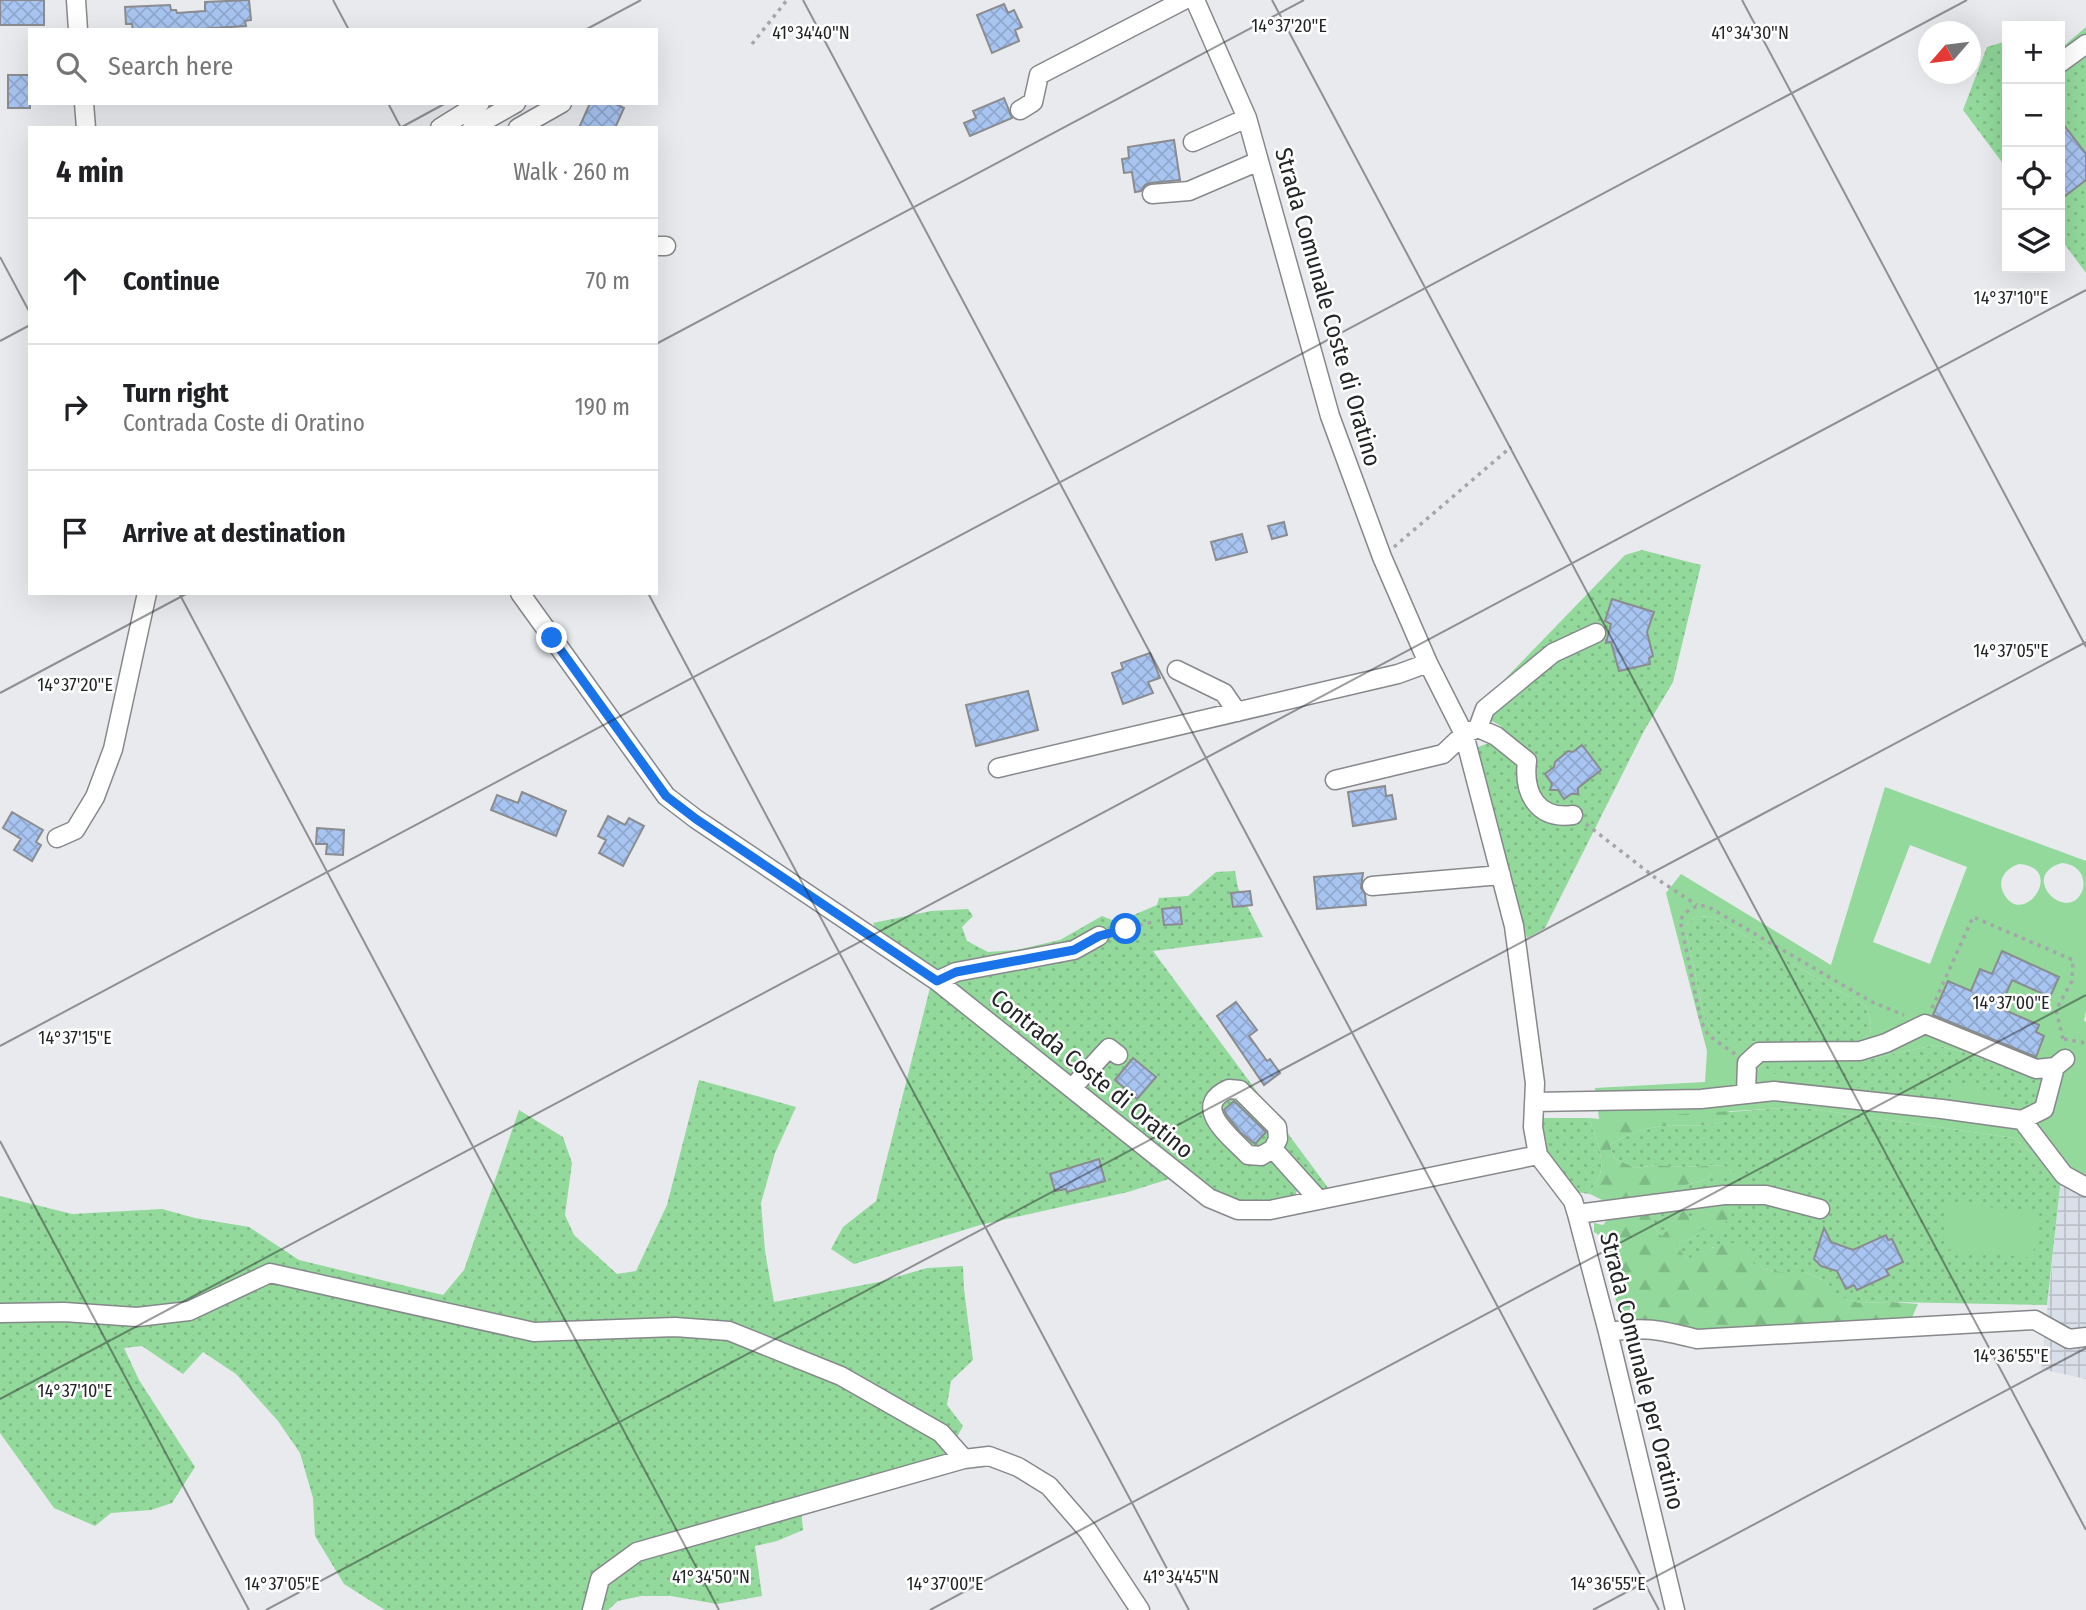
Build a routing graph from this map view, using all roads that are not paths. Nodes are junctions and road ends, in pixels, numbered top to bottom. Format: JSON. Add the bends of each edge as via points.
{"nodes":[{"id":1,"x":76,"y":0,"type":"edge"},
{"id":2,"x":1184,"y":0,"type":"edge"},
{"id":3,"x":1195,"y":0,"type":"edge"},
{"id":4,"x":78,"y":28,"type":"edge"},
{"id":5,"x":2086,"y":44,"type":"edge"},
{"id":6,"x":2065,"y":59,"type":"edge"},
{"id":7,"x":84,"y":105,"type":"edge"},
{"id":8,"x":477,"y":105,"type":"edge"},
{"id":9,"x":512,"y":105,"type":"edge"},
{"id":10,"x":567,"y":107,"type":"edge"},
{"id":11,"x":1020,"y":110,"type":"dead end"},
{"id":12,"x":1247,"y":118,"type":"junction"},
{"id":13,"x":86,"y":126,"type":"edge"},
{"id":14,"x":443,"y":126,"type":"edge"},
{"id":15,"x":476,"y":126,"type":"edge"},
{"id":16,"x":524,"y":126,"type":"edge"},
{"id":17,"x":1193,"y":142,"type":"dead end"},
{"id":18,"x":1259,"y":161,"type":"junction"},
{"id":19,"x":1152,"y":194,"type":"dead end"},
{"id":20,"x":147,"y":595,"type":"edge"},
{"id":21,"x":521,"y":595,"type":"edge"},
{"id":22,"x":1596,"y":633,"type":"dead end"},
{"id":23,"x":1428,"y":663,"type":"junction"},
{"id":24,"x":1177,"y":670,"type":"dead end"},
{"id":25,"x":1237,"y":712,"type":"junction"},
{"id":26,"x":1471,"y":731,"type":"junction"},
{"id":27,"x":998,"y":768,"type":"dead end"},
{"id":28,"x":1335,"y":779,"type":"dead end"},
{"id":29,"x":1573,"y":815,"type":"road end"},
{"id":30,"x":57,"y":838,"type":"dead end"},
{"id":31,"x":1501,"y":875,"type":"junction"},
{"id":32,"x":1372,"y":886,"type":"dead end"},
{"id":33,"x":1099,"y":936,"type":"road end"},
{"id":34,"x":937,"y":981,"type":"junction"},
{"id":35,"x":1118,"y":1055,"type":"dead end"},
{"id":36,"x":1072,"y":1088,"type":"junction"},
{"id":37,"x":1746,"y":1093,"type":"junction"},
{"id":38,"x":1534,"y":1102,"type":"junction"},
{"id":39,"x":2022,"y":1120,"type":"junction"},
{"id":40,"x":1273,"y":1149,"type":"dead end"},
{"id":41,"x":1538,"y":1155,"type":"junction"},
{"id":42,"x":2086,"y":1187,"type":"edge"},
{"id":43,"x":1319,"y":1200,"type":"junction"},
{"id":44,"x":1820,"y":1209,"type":"dead end"},
{"id":45,"x":1577,"y":1214,"type":"junction"},
{"id":46,"x":0,"y":1313,"type":"edge"},
{"id":47,"x":1608,"y":1332,"type":"junction"},
{"id":48,"x":2086,"y":1337,"type":"edge"},
{"id":49,"x":964,"y":1459,"type":"junction"},
{"id":50,"x":592,"y":1610,"type":"edge"},
{"id":51,"x":1140,"y":1610,"type":"edge"},
{"id":52,"x":1675,"y":1610,"type":"edge"}],
"edges":[{"from":1,"to":4,"type":"street"},
{"from":2,"to":11,"type":"street","via":[[1039,75],[1033,102]]},
{"from":3,"to":12,"type":"street","name":"Strada Comunale Coste di Oratino"},
{"from":5,"to":6,"type":"street"},
{"from":7,"to":13,"type":"street"},
{"from":8,"to":14,"type":"street"},
{"from":9,"to":15,"type":"street"},
{"from":10,"to":16,"type":"street"},
{"from":12,"to":17,"type":"street"},
{"from":12,"to":18,"type":"street","name":"Strada Comunale Coste di Oratino"},
{"from":18,"to":19,"type":"street","via":[[1189,191]]},
{"from":18,"to":23,"type":"street","name":"Strada Comunale Coste di Oratino","via":[[1330,416],[1382,557]]},
{"from":20,"to":30,"type":"street","via":[[113,749],[95,797],[75,830]]},
{"from":21,"to":34,"type":"street","name":"Contrada Coste di Oratino","via":[[666,796]]},
{"from":22,"to":26,"type":"street","via":[[1553,653],[1485,709]]},
{"from":23,"to":25,"type":"street"},
{"from":23,"to":26,"type":"street","name":"Strada Comunale Coste di Oratino"},
{"from":24,"to":25,"type":"street","via":[[1224,693]]},
{"from":25,"to":27,"type":"street"},
{"from":26,"to":28,"type":"street","via":[[1443,754]]},
{"from":26,"to":29,"type":"street","via":[[1496,736],[1527,761],[1525,778],[1540,807],[1550,814]]},
{"from":26,"to":31,"type":"street","name":"Strada Comunale Coste di Oratino"},
{"from":31,"to":32,"type":"street"},
{"from":31,"to":38,"type":"street","name":"Strada Comunale Coste di Oratino","via":[[1514,926]]},
{"from":33,"to":34,"type":"street","via":[[1074,950],[956,972]]},
{"from":34,"to":36,"type":"street","name":"Contrada Coste di Oratino"},
{"from":35,"to":36,"type":"street","via":[[1109,1048]]},
{"from":36,"to":43,"type":"street","name":"Contrada Coste di Oratino","via":[[1209,1198],[1238,1210],[1270,1210]]},
{"from":37,"to":38,"type":"street","via":[[1701,1099]]},
{"from":37,"to":39,"type":"street","via":[[1774,1091]]},
{"from":37,"to":39,"type":"street","via":[[1747,1063],[1759,1052],[1860,1051],[1925,1024],[2036,1069],[2060,1063],[2044,1109]]},
{"from":38,"to":41,"type":"street","name":"Strada Comunale Coste di Oratino"},
{"from":39,"to":42,"type":"street","via":[[2064,1175]]},
{"from":40,"to":43,"type":"street"},
{"from":41,"to":43,"type":"street","name":"Contrada Coste di Oratino"},
{"from":41,"to":45,"type":"street","name":"Strada Comunale per Oratino","via":[[1573,1201]]},
{"from":44,"to":45,"type":"street","via":[[1766,1195],[1724,1195]]},
{"from":45,"to":47,"type":"street","name":"Strada Comunale per Oratino"},
{"from":46,"to":49,"type":"street","via":[[137,1317],[189,1311],[270,1273],[534,1332],[676,1327],[729,1331],[841,1376],[941,1433]]},
{"from":47,"to":48,"type":"street","via":[[1653,1328],[1696,1339],[2035,1320],[2069,1339]]},
{"from":47,"to":52,"type":"street","name":"Strada Comunale per Oratino"},
{"from":49,"to":50,"type":"street","via":[[637,1552],[600,1578]]},
{"from":49,"to":51,"type":"street","via":[[989,1456],[1049,1486],[1088,1531]]}]}
